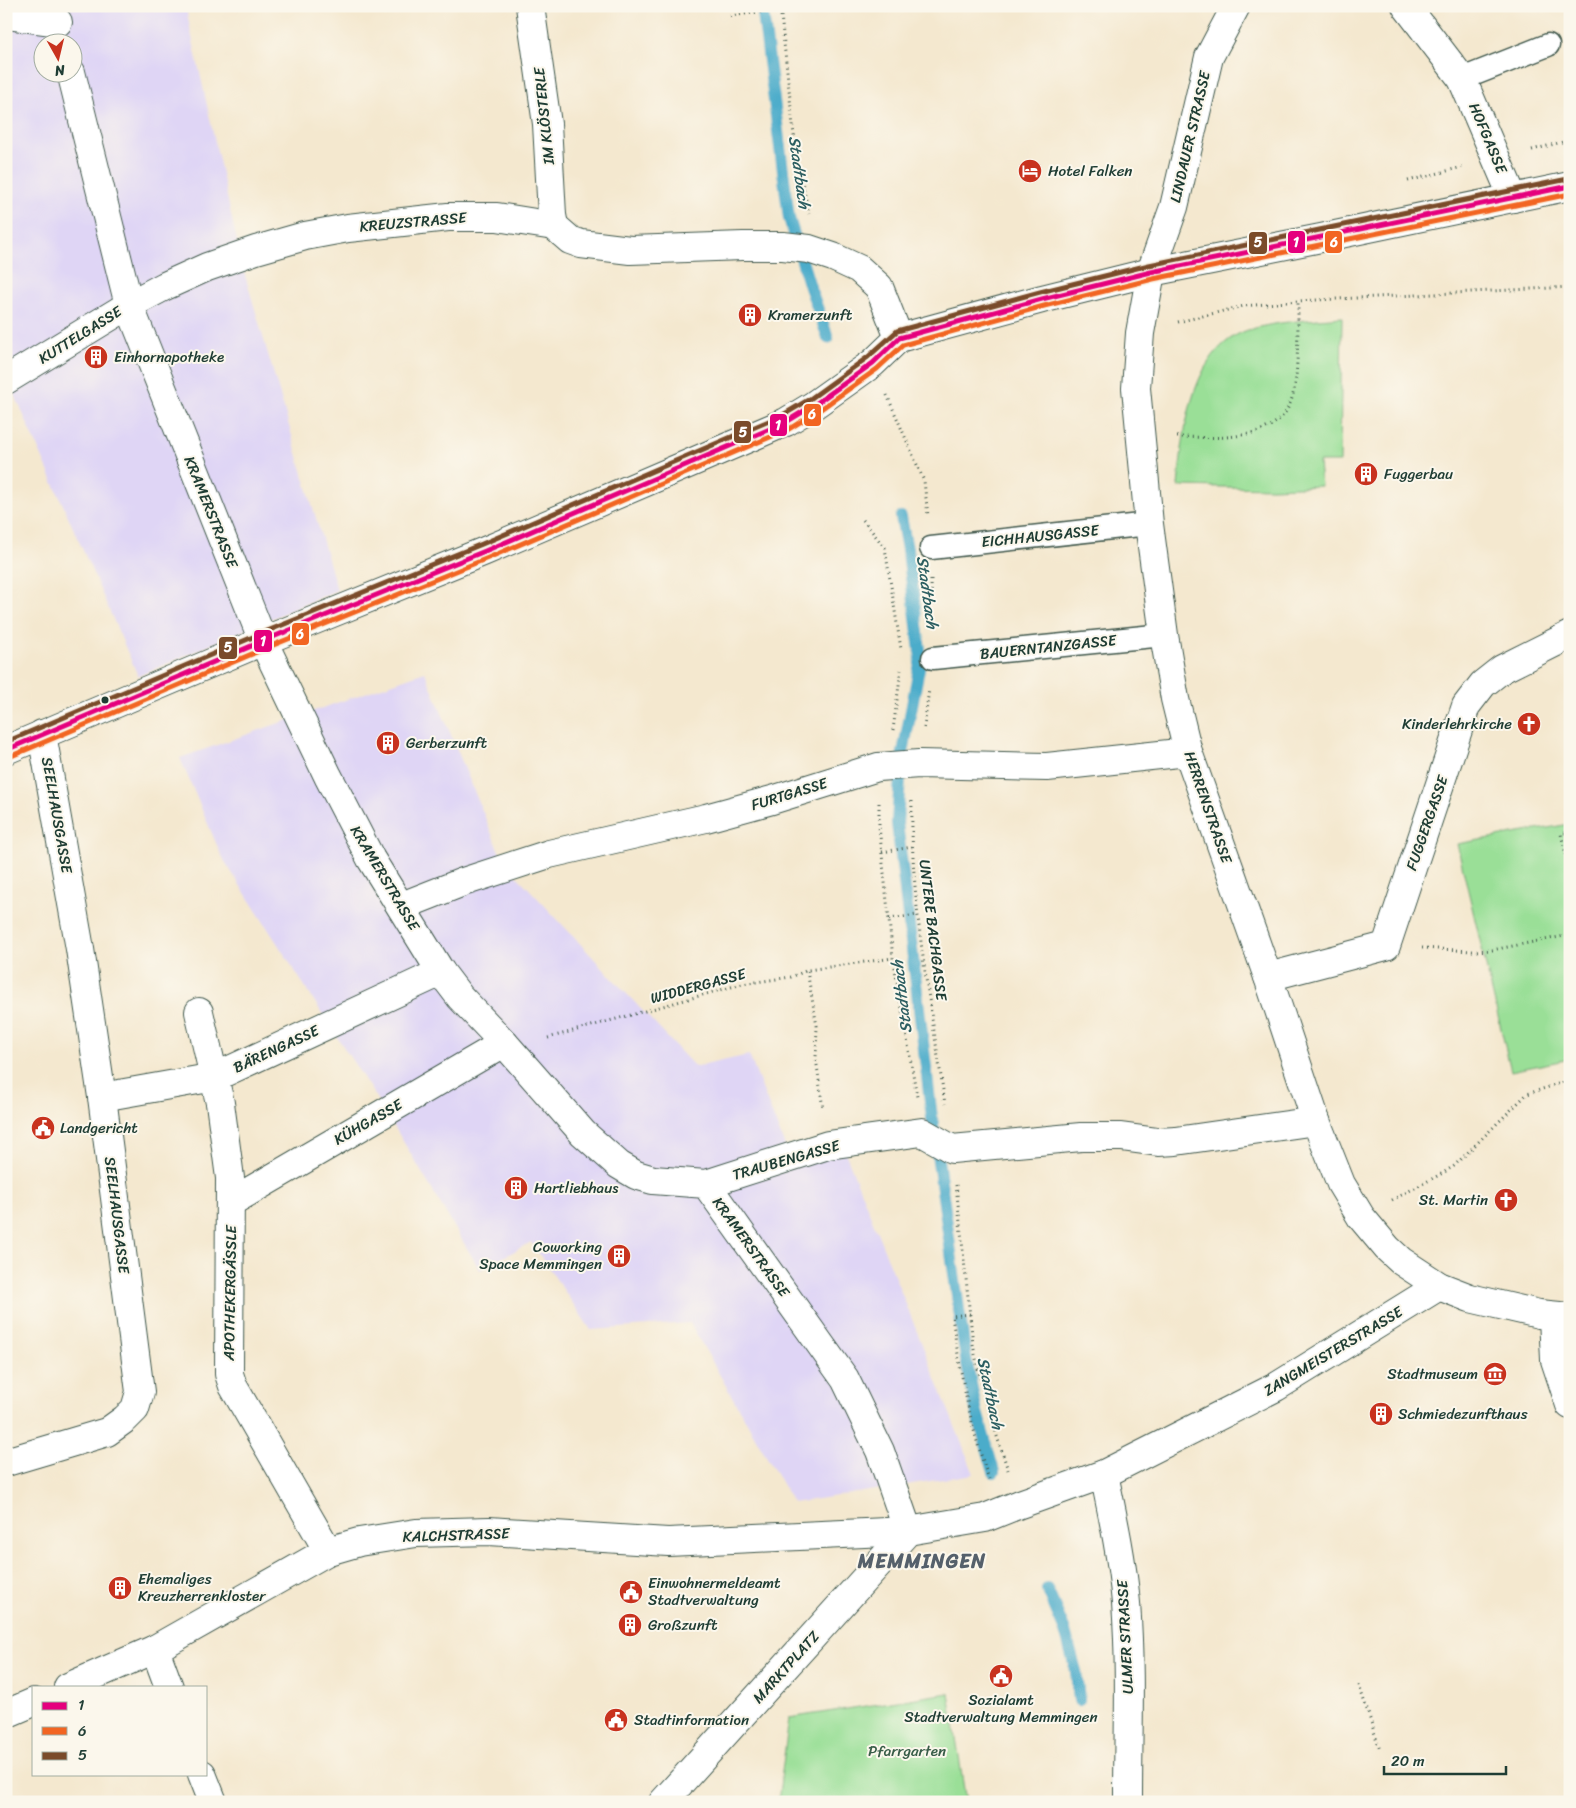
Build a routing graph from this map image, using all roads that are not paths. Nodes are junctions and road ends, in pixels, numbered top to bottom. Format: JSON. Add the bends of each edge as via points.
{"nodes":[{"id":1,"x":530,"y":6,"type":"edge"},
{"id":2,"x":1236,"y":6,"type":"edge"},
{"id":3,"x":1406,"y":6,"type":"edge"},
{"id":4,"x":6,"y":15,"type":"edge"},
{"id":5,"x":62,"y":24,"type":"edge"},
{"id":6,"x":1548,"y":45,"type":"dead end"},
{"id":7,"x":1462,"y":79,"type":"junction"},
{"id":8,"x":73,"y":82,"type":"edge"},
{"id":9,"x":1570,"y":186,"type":"edge"},
{"id":10,"x":1513,"y":198,"type":"junction"},
{"id":11,"x":554,"y":226,"type":"junction"},
{"id":12,"x":1150,"y":272,"type":"junction"},
{"id":13,"x":129,"y":305,"type":"junction"},
{"id":14,"x":899,"y":338,"type":"junction"},
{"id":15,"x":6,"y":380,"type":"edge"},
{"id":16,"x":1149,"y":524,"type":"junction"},
{"id":17,"x":930,"y":548,"type":"road end"},
{"id":18,"x":1570,"y":635,"type":"edge"},
{"id":19,"x":1164,"y":636,"type":"junction"},
{"id":20,"x":263,"y":641,"type":"junction"},
{"id":21,"x":933,"y":658,"type":"road end"},
{"id":22,"x":42,"y":734,"type":"junction"},
{"id":23,"x":6,"y":750,"type":"edge"},
{"id":24,"x":1188,"y":752,"type":"junction"},
{"id":25,"x":402,"y":906,"type":"junction"},
{"id":26,"x":441,"y":972,"type":"junction"},
{"id":27,"x":1268,"y":977,"type":"junction"},
{"id":28,"x":199,"y":1012,"type":"dead end"},
{"id":29,"x":509,"y":1048,"type":"junction"},
{"id":30,"x":215,"y":1077,"type":"junction"},
{"id":31,"x":102,"y":1097,"type":"junction"},
{"id":32,"x":1316,"y":1121,"type":"junction"},
{"id":33,"x":706,"y":1184,"type":"junction"},
{"id":34,"x":231,"y":1202,"type":"junction"},
{"id":35,"x":1438,"y":1286,"type":"junction"},
{"id":36,"x":1562,"y":1317,"type":"edge"},
{"id":37,"x":1570,"y":1405,"type":"edge"},
{"id":38,"x":6,"y":1462,"type":"edge"},
{"id":39,"x":1104,"y":1474,"type":"junction"},
{"id":40,"x":908,"y":1531,"type":"junction"},
{"id":41,"x":328,"y":1551,"type":"junction"},
{"id":42,"x":155,"y":1649,"type":"junction"},
{"id":43,"x":70,"y":1686,"type":"edge"},
{"id":44,"x":169,"y":1686,"type":"edge"},
{"id":45,"x":32,"y":1703,"type":"edge"},
{"id":46,"x":6,"y":1714,"type":"edge"},
{"id":47,"x":203,"y":1776,"type":"edge"},
{"id":48,"x":213,"y":1802,"type":"edge"},
{"id":49,"x":664,"y":1802,"type":"edge"},
{"id":50,"x":1128,"y":1802,"type":"edge"}],
"edges":[{"from":1,"to":11,"type":"street","name":"IM KLÖSTERLE","via":[[547,124]]},
{"from":2,"to":12,"type":"street","name":"LINDAUER STRASSE","via":[[1209,57],[1174,207]]},
{"from":3,"to":7,"type":"street","name":"HOFGASSE"},
{"from":4,"to":5,"type":"street"},
{"from":6,"to":7,"type":"lane"},
{"from":7,"to":10,"type":"street","name":"HOFGASSE"},
{"from":8,"to":13,"type":"street","name":"KRAMERSTRASSE"},
{"from":9,"to":10,"type":"street"},
{"from":10,"to":12,"type":"street"},
{"from":11,"to":13,"type":"street","name":"KREUZSTRASSE","via":[[497,218],[448,217],[348,228],[305,236],[207,267]]},
{"from":11,"to":14,"type":"street","via":[[570,240],[581,244],[630,250],[743,246],[803,249],[833,256],[859,269],[879,286]]},
{"from":12,"to":14,"type":"street"},
{"from":12,"to":16,"type":"street","name":"HERRENSTRASSE","via":[[1140,333],[1136,388]]},
{"from":13,"to":15,"type":"street","name":"KUTTELGASSE"},
{"from":13,"to":20,"type":"street","name":"KRAMERSTRASSE"},
{"from":14,"to":20,"type":"street","via":[[873,362],[786,422],[485,551]]},
{"from":16,"to":17,"type":"lane","name":"EICHHAUSGASSE"},
{"from":16,"to":19,"type":"street","name":"HERRENSTRASSE"},
{"from":18,"to":27,"type":"street","name":"FUGGERGASSE","via":[[1502,669],[1482,684],[1466,706],[1386,946]]},
{"from":19,"to":21,"type":"lane","name":"BAUERNTANZGASSE"},
{"from":19,"to":24,"type":"street","name":"HERRENSTRASSE"},
{"from":20,"to":22,"type":"street"},
{"from":20,"to":25,"type":"street","name":"KRAMERSTRASSE","via":[[350,818]]},
{"from":22,"to":23,"type":"street"},
{"from":22,"to":31,"type":"street","name":"SEELHAUSGASSE"},
{"from":24,"to":25,"type":"street","name":"FURTGASSE","via":[[1046,767],[899,765],[706,818],[549,854]]},
{"from":24,"to":27,"type":"street","name":"HERRENSTRASSE"},
{"from":25,"to":26,"type":"street","name":"KRAMERSTRASSE"},
{"from":26,"to":29,"type":"street","name":"KRAMERSTRASSE","via":[[460,997]]},
{"from":26,"to":30,"type":"street","name":"BÄRENGASSE"},
{"from":27,"to":32,"type":"street","name":"HERRENSTRASSE"},
{"from":28,"to":30,"type":"street","name":"APOTHEKERGÄSSLE"},
{"from":29,"to":33,"type":"street","name":"KRAMERSTRASSE","via":[[583,1133],[619,1165],[653,1180]]},
{"from":29,"to":34,"type":"street","name":"KÜHGASSE"},
{"from":30,"to":31,"type":"street","name":"BÄRENGASSE"},
{"from":30,"to":34,"type":"street","name":"APOTHEKERGÄSSLE","via":[[228,1154]]},
{"from":31,"to":38,"type":"street","name":"SEELHAUSGASSE","via":[[140,1392],[135,1409],[107,1432]]},
{"from":32,"to":33,"type":"street","name":"TRAUBENGASSE","via":[[1158,1142],[1121,1137],[828,1145]]},
{"from":32,"to":35,"type":"street","name":"HERRENSTRASSE","via":[[1341,1184],[1361,1217],[1401,1261]]},
{"from":33,"to":40,"type":"street","name":"KRAMERSTRASSE","via":[[846,1379],[880,1450]]},
{"from":34,"to":41,"type":"street","name":"APOTHEKERGÄSSLE","via":[[230,1378]]},
{"from":35,"to":36,"type":"street","via":[[1470,1298]]},
{"from":35,"to":39,"type":"street","name":"ZANGMEISTERSTRASSE","via":[[1276,1387]]},
{"from":36,"to":37,"type":"street","via":[[1555,1360]]},
{"from":39,"to":40,"type":"street","via":[[986,1518]]},
{"from":39,"to":50,"type":"street","name":"ULMER STRASSE","via":[[1126,1602]]},
{"from":40,"to":41,"type":"street","name":"KALCHSTRASSE","via":[[668,1542],[480,1531],[416,1533],[359,1542]]},
{"from":40,"to":49,"type":"street","name":"MARKTPLATZ"},
{"from":41,"to":42,"type":"street","name":"KALCHSTRASSE"},
{"from":42,"to":43,"type":"street","name":"KALCHSTRASSE"},
{"from":42,"to":44,"type":"street"},
{"from":45,"to":46,"type":"street"},
{"from":47,"to":48,"type":"street"}]}
